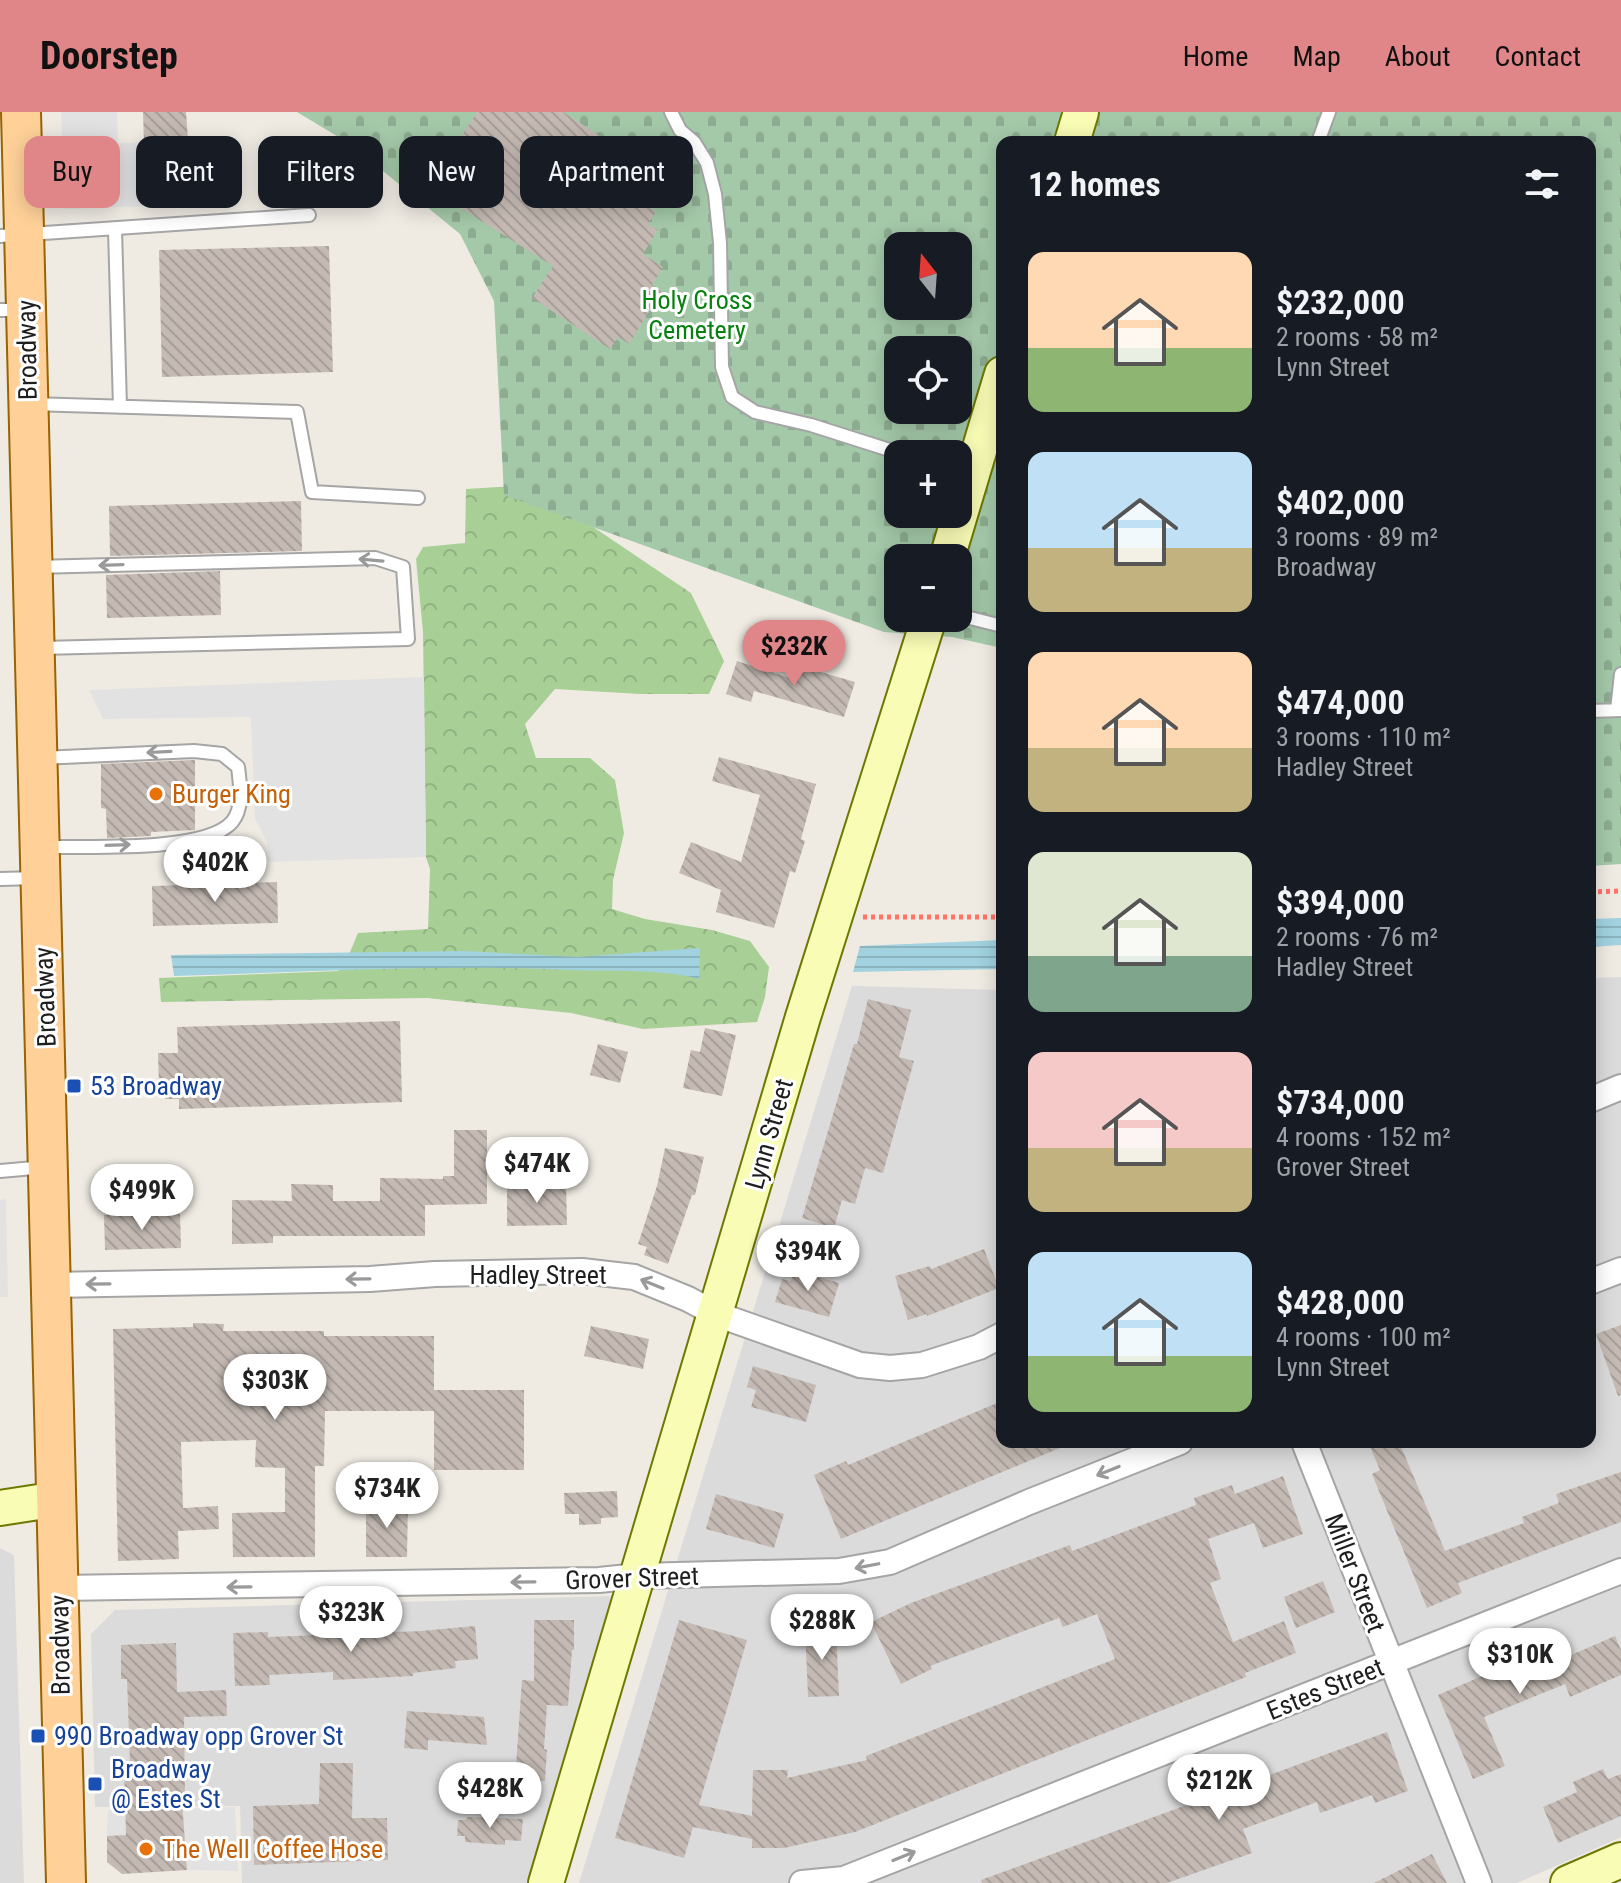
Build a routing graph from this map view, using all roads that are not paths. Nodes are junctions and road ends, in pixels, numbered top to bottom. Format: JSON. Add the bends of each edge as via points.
{"nodes":[{"id":1,"x":21,"y":112,"type":"edge"},
{"id":2,"x":671,"y":112,"type":"edge"},
{"id":3,"x":1081,"y":112,"type":"edge"},
{"id":4,"x":1329,"y":112,"type":"edge"},
{"id":5,"x":1074,"y":136,"type":"edge"},
{"id":6,"x":1320,"y":136,"type":"edge"},
{"id":7,"x":309,"y":215,"type":"dead end"},
{"id":8,"x":115,"y":229,"type":"junction"},
{"id":9,"x":12,"y":236,"type":"edge"},
{"id":10,"x":13,"y":310,"type":"edge"},
{"id":11,"x":996,"y":390,"type":"edge"},
{"id":12,"x":28,"y":404,"type":"junction"},
{"id":13,"x":120,"y":407,"type":"junction"},
{"id":14,"x":884,"y":448,"type":"edge"},
{"id":15,"x":972,"y":455,"type":"edge"},
{"id":16,"x":418,"y":498,"type":"dead end"},
{"id":17,"x":32,"y":568,"type":"junction"},
{"id":18,"x":972,"y":618,"type":"edge"},
{"id":19,"x":996,"y":624,"type":"edge"},
{"id":20,"x":925,"y":632,"type":"edge"},
{"id":21,"x":34,"y":649,"type":"junction"},
{"id":22,"x":1621,"y":674,"type":"edge"},
{"id":23,"x":1619,"y":710,"type":"edge"},
{"id":24,"x":1596,"y":711,"type":"edge"},
{"id":25,"x":38,"y":758,"type":"junction"},
{"id":26,"x":40,"y":863,"type":"junction"},
{"id":27,"x":0,"y":879,"type":"edge"},
{"id":28,"x":1621,"y":1087,"type":"edge"},
{"id":29,"x":1596,"y":1097,"type":"edge"},
{"id":30,"x":47,"y":1167,"type":"junction"},
{"id":31,"x":0,"y":1171,"type":"edge"},
{"id":32,"x":1621,"y":1270,"type":"edge"},
{"id":33,"x":1596,"y":1280,"type":"edge"},
{"id":34,"x":51,"y":1285,"type":"junction"},
{"id":35,"x":716,"y":1314,"type":"junction"},
{"id":36,"x":996,"y":1338,"type":"edge"},
{"id":37,"x":1165,"y":1448,"type":"edge"},
{"id":38,"x":1306,"y":1448,"type":"edge"},
{"id":39,"x":58,"y":1499,"type":"junction"},
{"id":40,"x":0,"y":1508,"type":"edge"},
{"id":41,"x":1621,"y":1571,"type":"edge"},
{"id":42,"x":638,"y":1576,"type":"junction"},
{"id":43,"x":59,"y":1588,"type":"junction"},
{"id":44,"x":1390,"y":1662,"type":"junction"},
{"id":45,"x":1621,"y":1860,"type":"edge"},
{"id":46,"x":66,"y":1883,"type":"edge"},
{"id":47,"x":546,"y":1883,"type":"edge"},
{"id":48,"x":802,"y":1883,"type":"edge"},
{"id":49,"x":1479,"y":1883,"type":"edge"},
{"id":50,"x":1568,"y":1883,"type":"edge"}],
"edges":[{"from":1,"to":9,"type":"main road","name":"Broadway"},
{"from":2,"to":14,"type":"lane","via":[[707,163],[715,194],[722,367],[732,397],[755,412]]},
{"from":3,"to":5,"type":"main road"},
{"from":4,"to":6,"type":"lane"},
{"from":7,"to":8,"type":"lane"},
{"from":8,"to":9,"type":"lane"},
{"from":8,"to":13,"type":"lane"},
{"from":9,"to":10,"type":"main road","name":"Broadway"},
{"from":10,"to":12,"type":"main road","name":"Broadway"},
{"from":11,"to":15,"type":"main road"},
{"from":12,"to":13,"type":"lane"},
{"from":12,"to":17,"type":"main road","name":"Broadway"},
{"from":13,"to":16,"type":"lane","via":[[297,412],[312,492]]},
{"from":17,"to":21,"type":"main road","name":"Broadway"},
{"from":21,"to":17,"type":"lane","one_way":true,"via":[[408,639],[403,567],[375,558]]},
{"from":18,"to":19,"type":"lane"},
{"from":20,"to":35,"type":"main road","name":"Lynn Street"},
{"from":21,"to":25,"type":"main road","name":"Broadway"},
{"from":22,"to":23,"type":"lane"},
{"from":23,"to":24,"type":"lane"},
{"from":25,"to":26,"type":"main road","name":"Broadway"},
{"from":26,"to":25,"type":"lane","one_way":true,"via":[[215,835],[234,820],[241,796],[238,767],[222,754]]},
{"from":26,"to":27,"type":"lane"},
{"from":26,"to":30,"type":"main road","name":"Broadway"},
{"from":28,"to":29,"type":"street"},
{"from":30,"to":31,"type":"lane"},
{"from":30,"to":34,"type":"main road","name":"Broadway"},
{"from":32,"to":33,"type":"street"},
{"from":35,"to":34,"type":"street","name":"Hadley Street","one_way":true,"via":[[634,1277],[582,1271]]},
{"from":34,"to":39,"type":"main road","name":"Broadway"},
{"from":35,"to":36,"type":"street","name":"Hadley Street","via":[[860,1365],[890,1368],[922,1365]]},
{"from":35,"to":42,"type":"main road","name":"Lynn Street"},
{"from":37,"to":42,"type":"street","name":"Grover Street","one_way":true,"via":[[890,1562],[839,1571]]},
{"from":38,"to":44,"type":"street","name":"Miller Street"},
{"from":39,"to":40,"type":"main road"},
{"from":39,"to":43,"type":"main road","name":"Broadway"},
{"from":41,"to":44,"type":"street","name":"Estes Street"},
{"from":42,"to":43,"type":"street","name":"Grover Street","one_way":true},
{"from":42,"to":47,"type":"main road","name":"Lynn Street"},
{"from":43,"to":46,"type":"main road","name":"Broadway"},
{"from":48,"to":44,"type":"street","name":"Estes Street","one_way":true,"via":[[844,1879]]},
{"from":44,"to":49,"type":"street","name":"Miller Street"},
{"from":45,"to":50,"type":"main road"}]}
